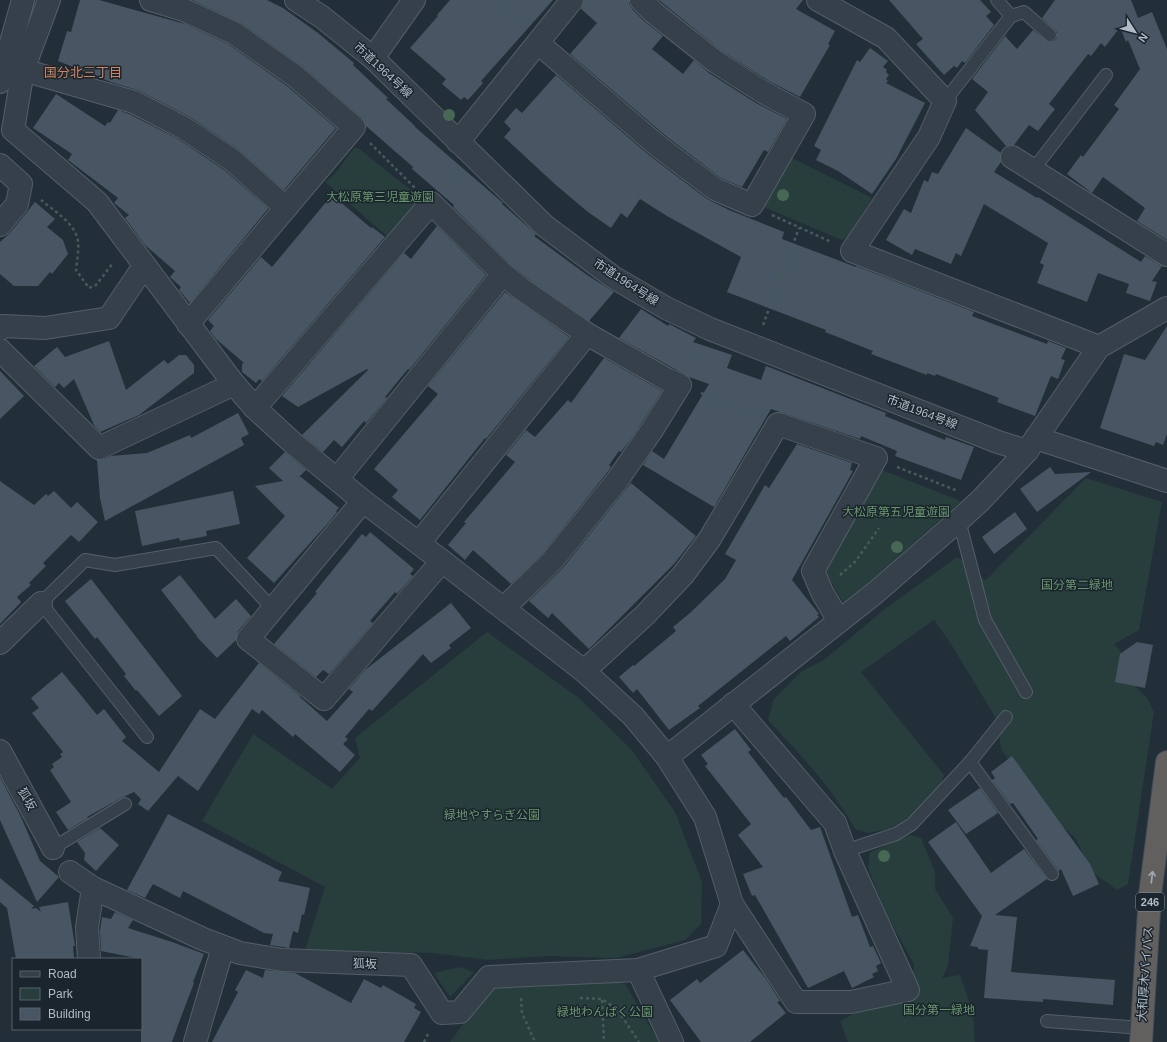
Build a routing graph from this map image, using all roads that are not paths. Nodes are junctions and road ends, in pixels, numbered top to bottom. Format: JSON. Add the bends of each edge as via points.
{"nodes":[{"id":1,"x":23,"y":0,"type":"edge"},
{"id":2,"x":49,"y":0,"type":"edge"},
{"id":3,"x":151,"y":0,"type":"edge"},
{"id":4,"x":296,"y":0,"type":"edge"},
{"id":5,"x":414,"y":0,"type":"edge"},
{"id":6,"x":572,"y":0,"type":"edge"},
{"id":7,"x":641,"y":0,"type":"edge"},
{"id":8,"x":818,"y":0,"type":"edge"},
{"id":9,"x":997,"y":0,"type":"edge"},
{"id":10,"x":1011,"y":16,"type":"junction"},
{"id":11,"x":1050,"y":35,"type":"dead end"},
{"id":12,"x":538,"y":43,"type":"junction"},
{"id":13,"x":373,"y":58,"type":"junction"},
{"id":14,"x":24,"y":70,"type":"junction"},
{"id":15,"x":1106,"y":75,"type":"dead end"},
{"id":16,"x":0,"y":82,"type":"edge"},
{"id":17,"x":945,"y":101,"type":"junction"},
{"id":18,"x":458,"y":142,"type":"junction"},
{"id":19,"x":1012,"y":157,"type":"dead end"},
{"id":20,"x":0,"y":165,"type":"edge"},
{"id":21,"x":1033,"y":170,"type":"junction"},
{"id":22,"x":285,"y":207,"type":"junction"},
{"id":23,"x":0,"y":225,"type":"edge"},
{"id":24,"x":1167,"y":255,"type":"edge"},
{"id":25,"x":144,"y":266,"type":"junction"},
{"id":26,"x":504,"y":274,"type":"junction"},
{"id":27,"x":1167,"y":308,"type":"edge"},
{"id":28,"x":188,"y":324,"type":"junction"},
{"id":29,"x":0,"y":329,"type":"edge"},
{"id":30,"x":587,"y":334,"type":"junction"},
{"id":31,"x":1099,"y":347,"type":"junction"},
{"id":32,"x":0,"y":350,"type":"edge"},
{"id":33,"x":234,"y":384,"type":"junction"},
{"id":34,"x":255,"y":408,"type":"junction"},
{"id":35,"x":1032,"y":445,"type":"junction"},
{"id":36,"x":337,"y":479,"type":"junction"},
{"id":37,"x":1167,"y":481,"type":"edge"},
{"id":38,"x":363,"y":501,"type":"junction"},
{"id":39,"x":959,"y":520,"type":"junction"},
{"id":40,"x":419,"y":543,"type":"junction"},
{"id":41,"x":442,"y":560,"type":"junction"},
{"id":42,"x":41,"y":603,"type":"junction"},
{"id":43,"x":504,"y":608,"type":"junction"},
{"id":44,"x":273,"y":609,"type":"junction"},
{"id":45,"x":839,"y":621,"type":"junction"},
{"id":46,"x":0,"y":643,"type":"edge"},
{"id":47,"x":584,"y":671,"type":"junction"},
{"id":48,"x":1026,"y":692,"type":"dead end"},
{"id":49,"x":733,"y":704,"type":"junction"},
{"id":50,"x":1006,"y":717,"type":"dead end"},
{"id":51,"x":146,"y":737,"type":"dead end"},
{"id":52,"x":0,"y":751,"type":"edge"},
{"id":53,"x":667,"y":757,"type":"junction"},
{"id":54,"x":970,"y":762,"type":"junction"},
{"id":55,"x":1167,"y":762,"type":"edge"},
{"id":56,"x":125,"y":804,"type":"dead end"},
{"id":57,"x":53,"y":848,"type":"joint"},
{"id":58,"x":845,"y":851,"type":"junction"},
{"id":59,"x":70,"y":872,"type":"dead end"},
{"id":60,"x":1052,"y":874,"type":"dead end"},
{"id":61,"x":93,"y":888,"type":"junction"},
{"id":62,"x":732,"y":904,"type":"junction"},
{"id":63,"x":223,"y":947,"type":"junction"},
{"id":64,"x":89,"y":958,"type":"edge"},
{"id":65,"x":638,"y":970,"type":"junction"},
{"id":66,"x":1047,"y":1021,"type":"dead end"},
{"id":67,"x":1141,"y":1035,"type":"edge"},
{"id":68,"x":195,"y":1042,"type":"edge"},
{"id":69,"x":672,"y":1042,"type":"edge"}],
"edges":[{"from":1,"to":16,"type":"street"},
{"from":2,"to":14,"type":"street"},
{"from":3,"to":22,"type":"street","via":[[184,10],[234,33],[295,76],[354,127]]},
{"from":4,"to":13,"type":"street","name":"市道1964号線","via":[[322,17]]},
{"from":5,"to":13,"type":"street"},
{"from":6,"to":12,"type":"street"},
{"from":7,"to":12,"type":"street","via":[[716,62],[804,114],[752,205],[715,189],[658,146]]},
{"from":8,"to":17,"type":"street","via":[[886,38]]},
{"from":9,"to":10,"type":"lane"},
{"from":10,"to":11,"type":"lane","via":[[1024,12]]},
{"from":10,"to":17,"type":"lane"},
{"from":12,"to":18,"type":"street"},
{"from":13,"to":18,"type":"street","name":"市道1964号線"},
{"from":14,"to":22,"type":"street","via":[[134,102],[184,128],[232,160]]},
{"from":14,"to":25,"type":"street","via":[[13,130],[97,202]]},
{"from":15,"to":21,"type":"lane"},
{"from":17,"to":31,"type":"street","via":[[929,137],[852,252]]},
{"from":18,"to":35,"type":"street","name":"市道1964号線","via":[[545,226],[613,277],[666,308],[710,330],[998,442]]},
{"from":19,"to":21,"type":"street"},
{"from":20,"to":23,"type":"street","via":[[21,184],[17,204]]},
{"from":21,"to":24,"type":"street"},
{"from":22,"to":28,"type":"street"},
{"from":25,"to":28,"type":"street"},
{"from":25,"to":29,"type":"street","via":[[109,318],[45,328],[3,326]]},
{"from":26,"to":30,"type":"street"},
{"from":26,"to":34,"type":"street","via":[[431,204]]},
{"from":26,"to":36,"type":"street"},
{"from":27,"to":31,"type":"street"},
{"from":28,"to":33,"type":"street"},
{"from":30,"to":40,"type":"street"},
{"from":30,"to":43,"type":"street","via":[[680,385],[616,482],[552,561]]},
{"from":31,"to":35,"type":"street"},
{"from":32,"to":33,"type":"street","via":[[99,448]]},
{"from":33,"to":34,"type":"street"},
{"from":34,"to":36,"type":"street"},
{"from":35,"to":37,"type":"street","name":"市道1964号線"},
{"from":35,"to":39,"type":"street"},
{"from":36,"to":38,"type":"street"},
{"from":38,"to":40,"type":"street"},
{"from":38,"to":44,"type":"street"},
{"from":39,"to":45,"type":"street","via":[[916,559]]},
{"from":39,"to":48,"type":"lane","via":[[985,620]]},
{"from":40,"to":41,"type":"street"},
{"from":41,"to":43,"type":"street"},
{"from":41,"to":44,"type":"street","via":[[324,700],[248,639]]},
{"from":42,"to":44,"type":"lane","via":[[85,560],[115,565],[216,548]]},
{"from":42,"to":46,"type":"street"},
{"from":42,"to":51,"type":"lane"},
{"from":43,"to":47,"type":"street"},
{"from":45,"to":47,"type":"street","via":[[813,571],[876,458],[778,424],[709,540],[683,575],[645,615]]},
{"from":45,"to":49,"type":"street"},
{"from":47,"to":53,"type":"street","via":[[632,716]]},
{"from":49,"to":53,"type":"street"},
{"from":49,"to":58,"type":"street","via":[[835,823]]},
{"from":50,"to":54,"type":"lane"},
{"from":52,"to":57,"type":"street","name":"狐坂"},
{"from":53,"to":62,"type":"street","via":[[705,817]]},
{"from":54,"to":58,"type":"lane","via":[[912,824],[896,834]]},
{"from":54,"to":60,"type":"lane"},
{"from":67,"to":55,"type":"highway","name":"大和厚木バイパス","number":"246","one_way":true,"via":[[1150,895]]},
{"from":56,"to":57,"type":"lane"},
{"from":58,"to":62,"type":"street","via":[[908,990],[851,1002],[796,1002]]},
{"from":59,"to":61,"type":"street","name":"狐坂"},
{"from":61,"to":63,"type":"street","name":"狐坂"},
{"from":61,"to":64,"type":"street","via":[[87,927]]},
{"from":62,"to":65,"type":"street","name":"狐坂","via":[[716,946]]},
{"from":63,"to":65,"type":"street","name":"狐坂","via":[[240,953],[282,960],[411,965],[442,1013],[460,1012],[489,977]]},
{"from":63,"to":68,"type":"street"},
{"from":65,"to":69,"type":"street"},
{"from":66,"to":67,"type":"lane"}]}
